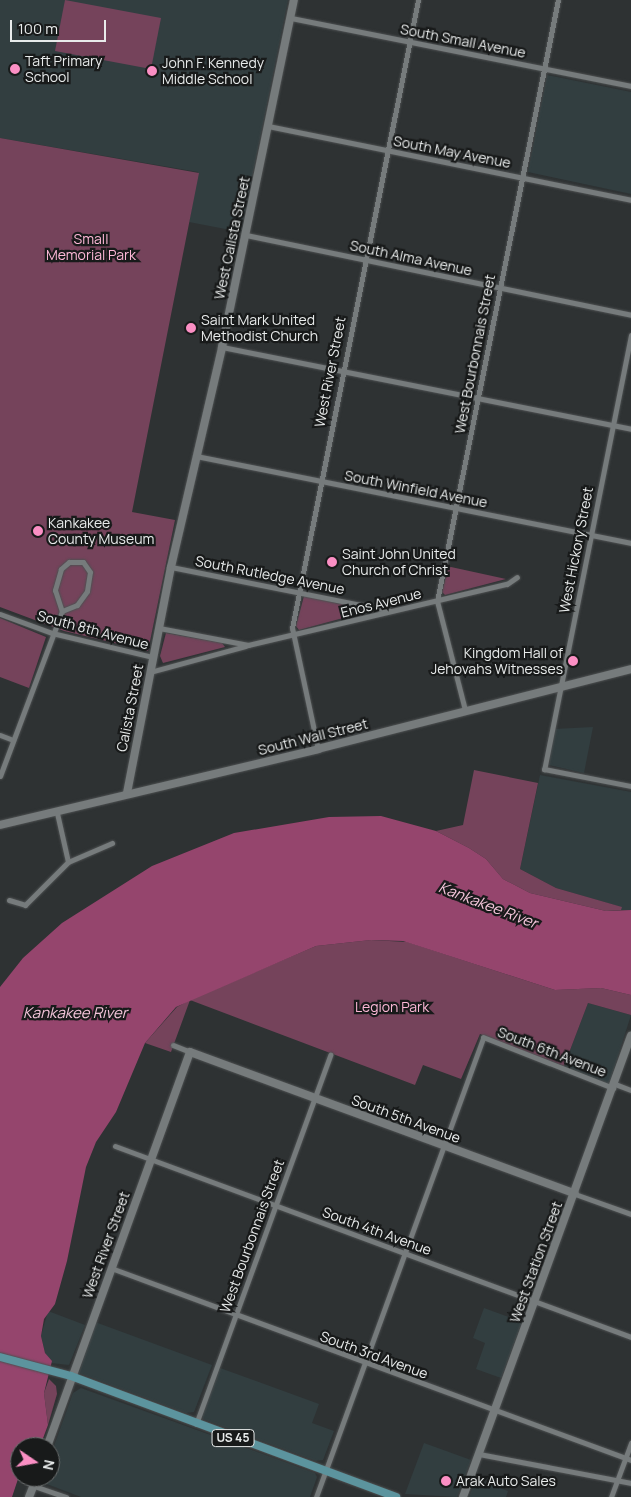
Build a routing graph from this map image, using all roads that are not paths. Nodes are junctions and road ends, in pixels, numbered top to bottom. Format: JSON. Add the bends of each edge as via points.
{"nodes":[{"id":1,"x":294,"y":0,"type":"edge"},
{"id":2,"x":418,"y":0,"type":"edge"},
{"id":3,"x":558,"y":0,"type":"edge"},
{"id":4,"x":291,"y":18,"type":"junction"},
{"id":5,"x":409,"y":41,"type":"junction"},
{"id":6,"x":544,"y":68,"type":"junction"},
{"id":7,"x":631,"y":86,"type":"edge"},
{"id":8,"x":268,"y":126,"type":"junction"},
{"id":9,"x":387,"y":150,"type":"junction"},
{"id":10,"x":522,"y":178,"type":"junction"},
{"id":11,"x":631,"y":200,"type":"edge"},
{"id":12,"x":246,"y":235,"type":"junction"},
{"id":13,"x":365,"y":261,"type":"junction"},
{"id":14,"x":500,"y":288,"type":"junction"},
{"id":15,"x":631,"y":315,"type":"edge"},
{"id":16,"x":631,"y":335,"type":"edge"},
{"id":17,"x":222,"y":347,"type":"junction"},
{"id":18,"x":343,"y":371,"type":"junction"},
{"id":19,"x":478,"y":398,"type":"junction"},
{"id":20,"x":613,"y":426,"type":"junction"},
{"id":21,"x":631,"y":429,"type":"edge"},
{"id":22,"x":196,"y":456,"type":"junction"},
{"id":23,"x":320,"y":481,"type":"junction"},
{"id":24,"x":456,"y":508,"type":"junction"},
{"id":25,"x":591,"y":535,"type":"junction"},
{"id":26,"x":631,"y":543,"type":"edge"},
{"id":27,"x":171,"y":567,"type":"junction"},
{"id":28,"x":517,"y":577,"type":"dead end"},
{"id":29,"x":298,"y":592,"type":"junction"},
{"id":30,"x":437,"y":601,"type":"junction"},
{"id":31,"x":62,"y":611,"type":"junction"},
{"id":32,"x":394,"y":612,"type":"junction"},
{"id":33,"x":0,"y":614,"type":"edge"},
{"id":34,"x":159,"y":628,"type":"junction"},
{"id":35,"x":52,"y":633,"type":"junction"},
{"id":36,"x":292,"y":636,"type":"junction"},
{"id":37,"x":248,"y":645,"type":"junction"},
{"id":38,"x":153,"y":657,"type":"junction"},
{"id":39,"x":631,"y":669,"type":"edge"},
{"id":40,"x":150,"y":672,"type":"junction"},
{"id":41,"x":560,"y":688,"type":"junction"},
{"id":42,"x":464,"y":710,"type":"junction"},
{"id":43,"x":0,"y":735,"type":"edge"},
{"id":44,"x":13,"y":740,"type":"junction"},
{"id":45,"x":318,"y":749,"type":"junction"},
{"id":46,"x":0,"y":776,"type":"edge"},
{"id":47,"x":631,"y":786,"type":"edge"},
{"id":48,"x":127,"y":793,"type":"junction"},
{"id":49,"x":57,"y":812,"type":"junction"},
{"id":50,"x":0,"y":825,"type":"edge"},
{"id":51,"x":112,"y":843,"type":"dead end"},
{"id":52,"x":68,"y":862,"type":"junction"},
{"id":53,"x":9,"y":900,"type":"dead end"},
{"id":54,"x":631,"y":1036,"type":"edge"},
{"id":55,"x":173,"y":1045,"type":"dead end"},
{"id":56,"x":190,"y":1052,"type":"junction"},
{"id":57,"x":330,"y":1055,"type":"dead end"},
{"id":58,"x":615,"y":1086,"type":"junction"},
{"id":59,"x":631,"y":1090,"type":"edge"},
{"id":60,"x":314,"y":1099,"type":"junction"},
{"id":61,"x":115,"y":1146,"type":"dead end"},
{"id":62,"x":444,"y":1146,"type":"junction"},
{"id":63,"x":150,"y":1159,"type":"junction"},
{"id":64,"x":575,"y":1194,"type":"junction"},
{"id":65,"x":275,"y":1205,"type":"junction"},
{"id":66,"x":631,"y":1214,"type":"edge"},
{"id":67,"x":405,"y":1254,"type":"junction"},
{"id":68,"x":110,"y":1268,"type":"junction"},
{"id":69,"x":535,"y":1302,"type":"junction"},
{"id":70,"x":235,"y":1315,"type":"junction"},
{"id":71,"x":631,"y":1337,"type":"edge"},
{"id":72,"x":0,"y":1357,"type":"edge"},
{"id":73,"x":365,"y":1364,"type":"junction"},
{"id":74,"x":71,"y":1376,"type":"junction"},
{"id":75,"x":495,"y":1410,"type":"junction"},
{"id":76,"x":196,"y":1424,"type":"junction"},
{"id":77,"x":50,"y":1437,"type":"edge"},
{"id":78,"x":631,"y":1443,"type":"edge"},
{"id":79,"x":479,"y":1454,"type":"junction"},
{"id":80,"x":628,"y":1459,"type":"edge"},
{"id":81,"x":326,"y":1471,"type":"junction"},
{"id":82,"x":617,"y":1480,"type":"junction"},
{"id":83,"x":631,"y":1483,"type":"edge"},
{"id":84,"x":37,"y":1487,"type":"edge"},
{"id":85,"x":66,"y":1497,"type":"edge"},
{"id":86,"x":316,"y":1497,"type":"edge"},
{"id":87,"x":396,"y":1497,"type":"edge"},
{"id":88,"x":463,"y":1497,"type":"edge"},
{"id":89,"x":611,"y":1497,"type":"edge"}],
"edges":[{"from":1,"to":4,"type":"street","name":"West Calista Street"},
{"from":2,"to":5,"type":"street","name":"West River Street"},
{"from":3,"to":6,"type":"street","name":"West Bourbonnais Street"},
{"from":4,"to":5,"type":"street","name":"South Small Avenue"},
{"from":4,"to":8,"type":"street","name":"West Calista Street"},
{"from":5,"to":6,"type":"street","name":"South Small Avenue"},
{"from":5,"to":9,"type":"street","name":"West River Street"},
{"from":6,"to":7,"type":"street","name":"South Small Avenue"},
{"from":6,"to":10,"type":"street","name":"West Bourbonnais Street"},
{"from":8,"to":9,"type":"street","name":"South May Avenue"},
{"from":8,"to":12,"type":"street","name":"West Calista Street"},
{"from":9,"to":10,"type":"street","name":"South May Avenue"},
{"from":9,"to":13,"type":"street","name":"West River Street"},
{"from":10,"to":11,"type":"street","name":"South May Avenue"},
{"from":10,"to":14,"type":"street","name":"West Bourbonnais Street"},
{"from":12,"to":13,"type":"street","name":"South Alma Avenue"},
{"from":12,"to":17,"type":"street","name":"West Calista Street"},
{"from":13,"to":14,"type":"street","name":"South Alma Avenue"},
{"from":13,"to":18,"type":"street","name":"West River Street"},
{"from":14,"to":15,"type":"street","name":"South Alma Avenue"},
{"from":14,"to":19,"type":"street","name":"West Bourbonnais Street"},
{"from":16,"to":20,"type":"street","name":"West Hickory Street"},
{"from":17,"to":18,"type":"street"},
{"from":17,"to":22,"type":"street","name":"West Calista Street"},
{"from":18,"to":19,"type":"street"},
{"from":18,"to":23,"type":"street","name":"West River Street"},
{"from":19,"to":20,"type":"street"},
{"from":19,"to":24,"type":"street","name":"West Bourbonnais Street"},
{"from":20,"to":21,"type":"street"},
{"from":20,"to":25,"type":"street","name":"West Hickory Street"},
{"from":22,"to":23,"type":"street","name":"South Winfield Avenue"},
{"from":22,"to":27,"type":"street","name":"West Calista Street"},
{"from":23,"to":24,"type":"street","name":"South Winfield Avenue"},
{"from":23,"to":29,"type":"street","name":"West River Street"},
{"from":24,"to":25,"type":"street","name":"South Winfield Avenue"},
{"from":24,"to":30,"type":"street","name":"West Bourbonnais Street"},
{"from":25,"to":26,"type":"street","name":"South Winfield Avenue"},
{"from":25,"to":41,"type":"street","name":"West Hickory Street"},
{"from":27,"to":29,"type":"street","name":"South Rutledge Avenue"},
{"from":27,"to":34,"type":"street","name":"West Calista Street"},
{"from":28,"to":30,"type":"street","name":"Enos Avenue","via":[[507,584]]},
{"from":29,"to":32,"type":"street","name":"South Rutledge Avenue"},
{"from":29,"to":36,"type":"street","name":"West River Street"},
{"from":30,"to":32,"type":"street","name":"Enos Avenue"},
{"from":30,"to":42,"type":"street","name":"West Bourbonnais Street"},
{"from":31,"to":31,"type":"street","via":[[77,605],[87,591],[90,572],[82,562],[69,562],[61,569],[55,590]]},
{"from":31,"to":35,"type":"street"},
{"from":32,"to":36,"type":"street","name":"Enos Avenue"},
{"from":33,"to":35,"type":"street","name":"South 8th Avenue"},
{"from":34,"to":37,"type":"street","name":"Enos Avenue"},
{"from":34,"to":38,"type":"street","name":"Calista Street"},
{"from":35,"to":38,"type":"street","name":"South 8th Avenue"},
{"from":35,"to":44,"type":"street"},
{"from":36,"to":37,"type":"street","name":"Enos Avenue"},
{"from":36,"to":45,"type":"street","name":"West River Street"},
{"from":37,"to":40,"type":"street","name":"Enos Avenue"},
{"from":38,"to":40,"type":"street","name":"Calista Street"},
{"from":39,"to":41,"type":"street","name":"South Wall Street"},
{"from":40,"to":48,"type":"street","name":"Calista Street"},
{"from":41,"to":42,"type":"street","name":"South Wall Street"},
{"from":41,"to":47,"type":"street","name":"West Hickory Street","via":[[544,769]]},
{"from":42,"to":45,"type":"street","name":"South Wall Street"},
{"from":43,"to":44,"type":"street"},
{"from":44,"to":46,"type":"street"},
{"from":45,"to":48,"type":"street","name":"South Wall Street"},
{"from":48,"to":49,"type":"street","name":"South Wall Street"},
{"from":49,"to":50,"type":"street","name":"South Wall Street"},
{"from":49,"to":52,"type":"street"},
{"from":51,"to":52,"type":"street"},
{"from":52,"to":53,"type":"street","via":[[25,905]]},
{"from":54,"to":58,"type":"street","name":"West Station Street"},
{"from":55,"to":56,"type":"street","name":"South 5th Avenue"},
{"from":56,"to":60,"type":"street","name":"South 5th Avenue"},
{"from":56,"to":63,"type":"street","name":"West River Street"},
{"from":57,"to":60,"type":"street","name":"West Bourbonnais Street"},
{"from":58,"to":59,"type":"street","name":"South 6th Avenue"},
{"from":58,"to":62,"type":"street","name":"South 6th Avenue","via":[[483,1037]]},
{"from":58,"to":64,"type":"street","name":"West Station Street"},
{"from":60,"to":62,"type":"street","name":"South 5th Avenue"},
{"from":60,"to":65,"type":"street","name":"West Bourbonnais Street"},
{"from":61,"to":63,"type":"street","name":"South 4th Avenue"},
{"from":62,"to":64,"type":"street","name":"South 5th Avenue"},
{"from":62,"to":67,"type":"street"},
{"from":63,"to":65,"type":"street","name":"South 4th Avenue"},
{"from":63,"to":68,"type":"street","name":"West River Street"},
{"from":64,"to":66,"type":"street","name":"South 5th Avenue"},
{"from":64,"to":69,"type":"street","name":"West Station Street"},
{"from":65,"to":67,"type":"street","name":"South 4th Avenue"},
{"from":65,"to":70,"type":"street","name":"West Bourbonnais Street"},
{"from":67,"to":69,"type":"street","name":"South 4th Avenue"},
{"from":67,"to":73,"type":"street"},
{"from":68,"to":70,"type":"street","name":"South 3rd Avenue"},
{"from":68,"to":74,"type":"street","name":"West River Street"},
{"from":69,"to":71,"type":"street","name":"South 4th Avenue"},
{"from":69,"to":75,"type":"street","name":"West Station Street"},
{"from":70,"to":73,"type":"street","name":"South 3rd Avenue"},
{"from":70,"to":76,"type":"street","name":"West Bourbonnais Street"},
{"from":72,"to":74,"type":"main road","number":"US 45"},
{"from":73,"to":75,"type":"street","name":"South 3rd Avenue"},
{"from":73,"to":81,"type":"street"},
{"from":74,"to":76,"type":"main road","number":"US 45"},
{"from":74,"to":77,"type":"street","name":"West River Street"},
{"from":75,"to":79,"type":"street","name":"West Station Street"},
{"from":75,"to":80,"type":"street","name":"South 3rd Avenue"},
{"from":76,"to":81,"type":"main road","number":"US 45"},
{"from":78,"to":80,"type":"street"},
{"from":79,"to":82,"type":"street"},
{"from":79,"to":88,"type":"street","name":"West Station Street"},
{"from":80,"to":82,"type":"street"},
{"from":81,"to":86,"type":"street"},
{"from":81,"to":87,"type":"main road","number":"US 45"},
{"from":82,"to":83,"type":"street"},
{"from":82,"to":89,"type":"street"},
{"from":84,"to":85,"type":"street"}]}
